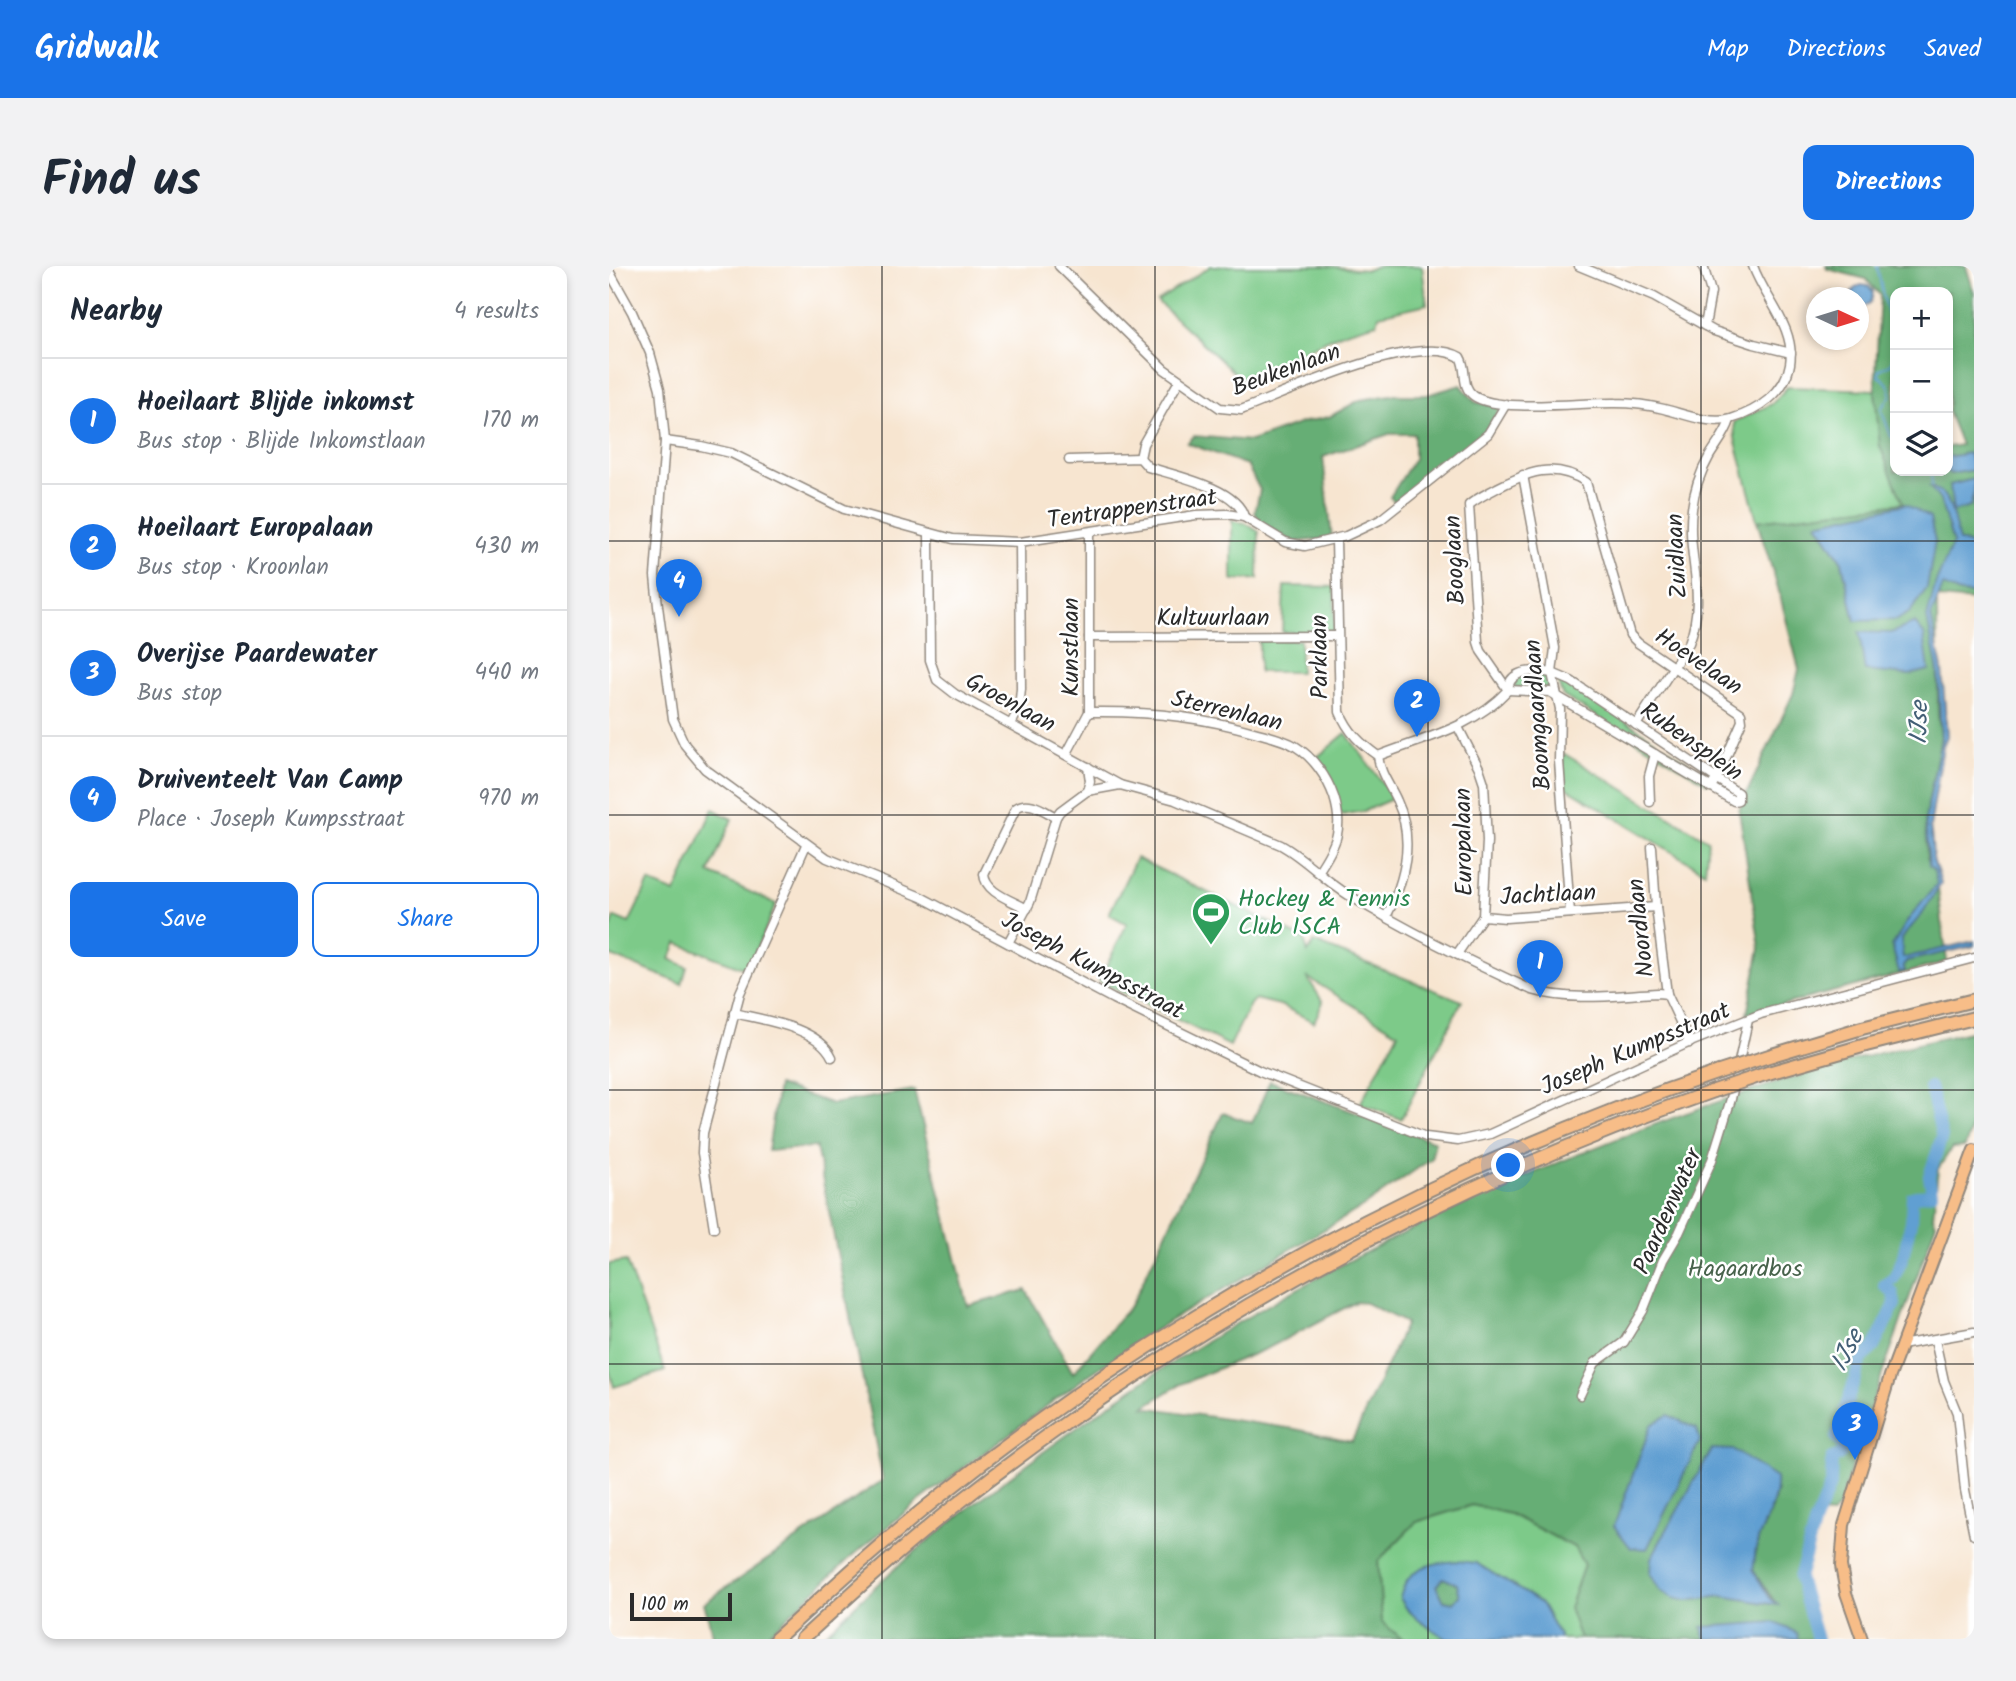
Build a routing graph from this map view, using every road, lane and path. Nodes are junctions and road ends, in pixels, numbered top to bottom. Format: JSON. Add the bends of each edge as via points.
{"nodes":[{"id":1,"x":1059,"y":266,"type":"edge"},
{"id":2,"x":1579,"y":266,"type":"edge"},
{"id":3,"x":1703,"y":266,"type":"edge"},
{"id":4,"x":1753,"y":266,"type":"edge"},
{"id":5,"x":609,"y":271,"type":"edge"},
{"id":6,"x":1705,"y":326,"type":"junction"},
{"id":7,"x":1791,"y":353,"type":"junction"},
{"id":8,"x":1179,"y":380,"type":"junction"},
{"id":9,"x":1506,"y":404,"type":"junction"},
{"id":10,"x":1730,"y":420,"type":"junction"},
{"id":11,"x":665,"y":441,"type":"junction"},
{"id":12,"x":1140,"y":458,"type":"junction"},
{"id":13,"x":1069,"y":460,"type":"dead end"},
{"id":14,"x":1523,"y":475,"type":"junction"},
{"id":15,"x":1586,"y":482,"type":"joint"},
{"id":16,"x":1244,"y":517,"type":"junction"},
{"id":17,"x":929,"y":533,"type":"junction"},
{"id":18,"x":1089,"y":533,"type":"junction"},
{"id":19,"x":1336,"y":540,"type":"junction"},
{"id":20,"x":1020,"y":542,"type":"junction"},
{"id":21,"x":1337,"y":636,"type":"junction"},
{"id":22,"x":1089,"y":637,"type":"junction"},
{"id":23,"x":1674,"y":667,"type":"junction"},
{"id":24,"x":1552,"y":673,"type":"junction"},
{"id":25,"x":1508,"y":690,"type":"junction"},
{"id":26,"x":1559,"y":697,"type":"junction"},
{"id":27,"x":1089,"y":712,"type":"junction"},
{"id":28,"x":1010,"y":724,"type":"junction"},
{"id":29,"x":1636,"y":725,"type":"junction"},
{"id":30,"x":1458,"y":727,"type":"junction"},
{"id":31,"x":1655,"y":754,"type":"junction"},
{"id":32,"x":1066,"y":755,"type":"junction"},
{"id":33,"x":1378,"y":756,"type":"junction"},
{"id":34,"x":1088,"y":767,"type":"junction"},
{"id":35,"x":1717,"y":778,"type":"junction"},
{"id":36,"x":1120,"y":785,"type":"junction"},
{"id":37,"x":1710,"y":788,"type":"junction"},
{"id":38,"x":1087,"y":791,"type":"junction"},
{"id":39,"x":1650,"y":802,"type":"dead end"},
{"id":40,"x":1056,"y":817,"type":"junction"},
{"id":41,"x":806,"y":845,"type":"junction"},
{"id":42,"x":1652,"y":846,"type":"dead end"},
{"id":43,"x":1318,"y":872,"type":"junction"},
{"id":44,"x":1656,"y":907,"type":"junction"},
{"id":45,"x":1027,"y":909,"type":"junction"},
{"id":46,"x":1570,"y":913,"type":"junction"},
{"id":47,"x":1386,"y":916,"type":"junction"},
{"id":48,"x":1483,"y":916,"type":"junction"},
{"id":49,"x":1008,"y":943,"type":"junction"},
{"id":50,"x":1457,"y":954,"type":"junction"},
{"id":51,"x":1974,"y":958,"type":"edge"},
{"id":52,"x":1667,"y":994,"type":"junction"},
{"id":53,"x":1972,"y":1001,"type":"edge"},
{"id":54,"x":733,"y":1013,"type":"junction"},
{"id":55,"x":1973,"y":1018,"type":"edge"},
{"id":56,"x":1748,"y":1020,"type":"junction"},
{"id":57,"x":1690,"y":1043,"type":"junction"},
{"id":58,"x":832,"y":1057,"type":"dead end"},
{"id":59,"x":1974,"y":1150,"type":"edge"},
{"id":60,"x":714,"y":1228,"type":"dead end"},
{"id":61,"x":1974,"y":1332,"type":"edge"},
{"id":62,"x":1935,"y":1340,"type":"junction"},
{"id":63,"x":1901,"y":1345,"type":"junction"},
{"id":64,"x":1580,"y":1395,"type":"dead end"},
{"id":65,"x":1974,"y":1535,"type":"edge"},
{"id":66,"x":776,"y":1639,"type":"edge"},
{"id":67,"x":802,"y":1639,"type":"edge"},
{"id":68,"x":1862,"y":1639,"type":"edge"}],
"edges":[{"from":1,"to":8,"type":"street","name":"Beukenlaan"},
{"from":2,"to":6,"type":"street","via":[[1654,297]]},
{"from":3,"to":6,"type":"street","via":[[1711,292]]},
{"from":4,"to":7,"type":"street","via":[[1782,322]]},
{"from":5,"to":11,"type":"street","name":"Joseph Kumpsstraat","via":[[650,353],[660,389]]},
{"from":6,"to":7,"type":"street"},
{"from":7,"to":10,"type":"street","via":[[1778,392]]},
{"from":8,"to":9,"type":"street","name":"Beukenlaan","via":[[1220,408],[1233,411],[1359,363],[1405,353],[1445,353],[1462,361],[1466,388],[1473,395]]},
{"from":8,"to":12,"type":"street","via":[[1143,444]]},
{"from":9,"to":10,"type":"street","via":[[1619,403]]},
{"from":9,"to":19,"type":"street","name":"Tentrappenstraat","via":[[1489,434],[1367,528]]},
{"from":10,"to":23,"type":"street","name":"Zuidlaan","via":[[1707,461],[1694,498],[1691,537],[1698,616]]},
{"from":11,"to":17,"type":"street","name":"Tentrappenstraat","via":[[731,453],[844,509]]},
{"from":11,"to":41,"type":"street","name":"Joseph Kumpsstraat","via":[[655,576],[673,719],[685,745],[705,769]]},
{"from":12,"to":13,"type":"street"},
{"from":12,"to":16,"type":"street","via":[[1148,467],[1225,494],[1238,503]]},
{"from":14,"to":15,"type":"street","name":"Booglaan","via":[[1559,471]]},
{"from":14,"to":24,"type":"street","name":"Boomgaardlaan","via":[[1555,648]]},
{"from":14,"to":25,"type":"street","name":"Booglaan","via":[[1474,501],[1468,511],[1478,642]]},
{"from":15,"to":23,"type":"street","name":"Hoevelaan","via":[[1630,635]]},
{"from":16,"to":18,"type":"street","name":"Tentrappenstraat","via":[[1212,513]]},
{"from":16,"to":19,"type":"street","name":"Tentrappenstraat","via":[[1296,546]]},
{"from":17,"to":20,"type":"street","name":"Tentrappenstraat","via":[[965,541]]},
{"from":17,"to":28,"type":"street","name":"Groenlaan","via":[[932,671],[945,688]]},
{"from":18,"to":20,"type":"street","name":"Tentrappenstraat"},
{"from":18,"to":22,"type":"street","name":"Kunstlaan"},
{"from":19,"to":21,"type":"street","name":"Parklaan"},
{"from":20,"to":28,"type":"street","via":[[1021,689],[1019,709]]},
{"from":21,"to":22,"type":"street","name":"Kultuurlaan"},
{"from":21,"to":33,"type":"street","name":"Parklaan","via":[[1340,712],[1362,745]]},
{"from":22,"to":27,"type":"street","name":"Kunstlaan"},
{"from":23,"to":29,"type":"street","name":"Zuidlaan"},
{"from":23,"to":35,"type":"street","name":"Hoevelaan","via":[[1741,713],[1742,721]]},
{"from":24,"to":25,"type":"street","name":"Rubensplein","via":[[1518,674]]},
{"from":24,"to":26,"type":"street","name":"Boomgaardlaan"},
{"from":24,"to":29,"type":"street","name":"Rubensplein"},
{"from":25,"to":26,"type":"street","name":"Rubensplein","via":[[1543,690]]},
{"from":25,"to":30,"type":"street","via":[[1492,707]]},
{"from":26,"to":31,"type":"street","name":"Rubensplein"},
{"from":26,"to":46,"type":"street","name":"Boomgaardlaan"},
{"from":27,"to":32,"type":"street","name":"Kunstlaan"},
{"from":27,"to":43,"type":"street","name":"Sterrenlaan","via":[[1187,717],[1296,747],[1325,776],[1337,809],[1337,839]]},
{"from":28,"to":32,"type":"street","name":"Groenlaan"},
{"from":29,"to":35,"type":"street","name":"Rubensplein"},
{"from":30,"to":33,"type":"street"},
{"from":30,"to":48,"type":"street","name":"Europalaan","via":[[1485,790]]},
{"from":31,"to":37,"type":"street","name":"Rubensplein"},
{"from":31,"to":39,"type":"street","via":[[1649,776]]},
{"from":32,"to":34,"type":"street","name":"Groenlaan"},
{"from":33,"to":47,"type":"street","name":"Parklaan","via":[[1406,835],[1401,886]]},
{"from":34,"to":36,"type":"street","name":"Groenlaan"},
{"from":34,"to":38,"type":"street"},
{"from":35,"to":37,"type":"street","name":"Hoevelaan"},
{"from":35,"to":37,"type":"street","name":"Rubensplein","via":[[1738,793],[1738,800]]},
{"from":36,"to":38,"type":"street"},
{"from":36,"to":43,"type":"street","via":[[1175,800],[1281,845]]},
{"from":38,"to":40,"type":"street"},
{"from":40,"to":45,"type":"street"},
{"from":40,"to":45,"type":"street","via":[[1028,804],[1016,808],[984,874],[991,889]]},
{"from":41,"to":49,"type":"street","name":"Joseph Kumpsstraat","via":[[922,897]]},
{"from":41,"to":54,"type":"street"},
{"from":42,"to":44,"type":"street","name":"Noordlaan"},
{"from":43,"to":47,"type":"street"},
{"from":44,"to":46,"type":"street","name":"Jachtlaan"},
{"from":44,"to":52,"type":"street","name":"Noordlaan"},
{"from":45,"to":49,"type":"street"},
{"from":46,"to":48,"type":"street","name":"Jachtlaan"},
{"from":47,"to":50,"type":"street"},
{"from":48,"to":50,"type":"street","name":"Europalaan"},
{"from":49,"to":57,"type":"street","name":"Joseph Kumpsstraat","via":[[1260,1071],[1440,1140],[1490,1134]]},
{"from":50,"to":52,"type":"street","via":[[1552,995]]},
{"from":51,"to":56,"type":"street","name":"Joseph Kumpsstraat"},
{"from":52,"to":57,"type":"street","name":"Noordlaan"},
{"from":53,"to":66,"type":"highway","bridge":true,"via":[[1772,1055],[1623,1106],[1500,1157],[1323,1243],[1104,1375],[1012,1441],[878,1546]]},
{"from":54,"to":58,"type":"street","via":[[815,1037]]},
{"from":54,"to":60,"type":"street","via":[[702,1143]]},
{"from":55,"to":67,"type":"highway","bridge":true,"via":[[1768,1073],[1590,1137],[1330,1259],[1095,1402],[891,1558]]},
{"from":56,"to":57,"type":"street","name":"Joseph Kumpsstraat"},
{"from":56,"to":64,"type":"street","name":"Paardenwater","via":[[1731,1099],[1708,1169],[1643,1311],[1624,1342],[1595,1363]]},
{"from":59,"to":63,"type":"main road"},
{"from":61,"to":62,"type":"street"},
{"from":62,"to":63,"type":"street"},
{"from":62,"to":65,"type":"street","via":[[1957,1413]]},
{"from":63,"to":68,"type":"main road","via":[[1847,1510],[1842,1540],[1846,1593]]}]}
